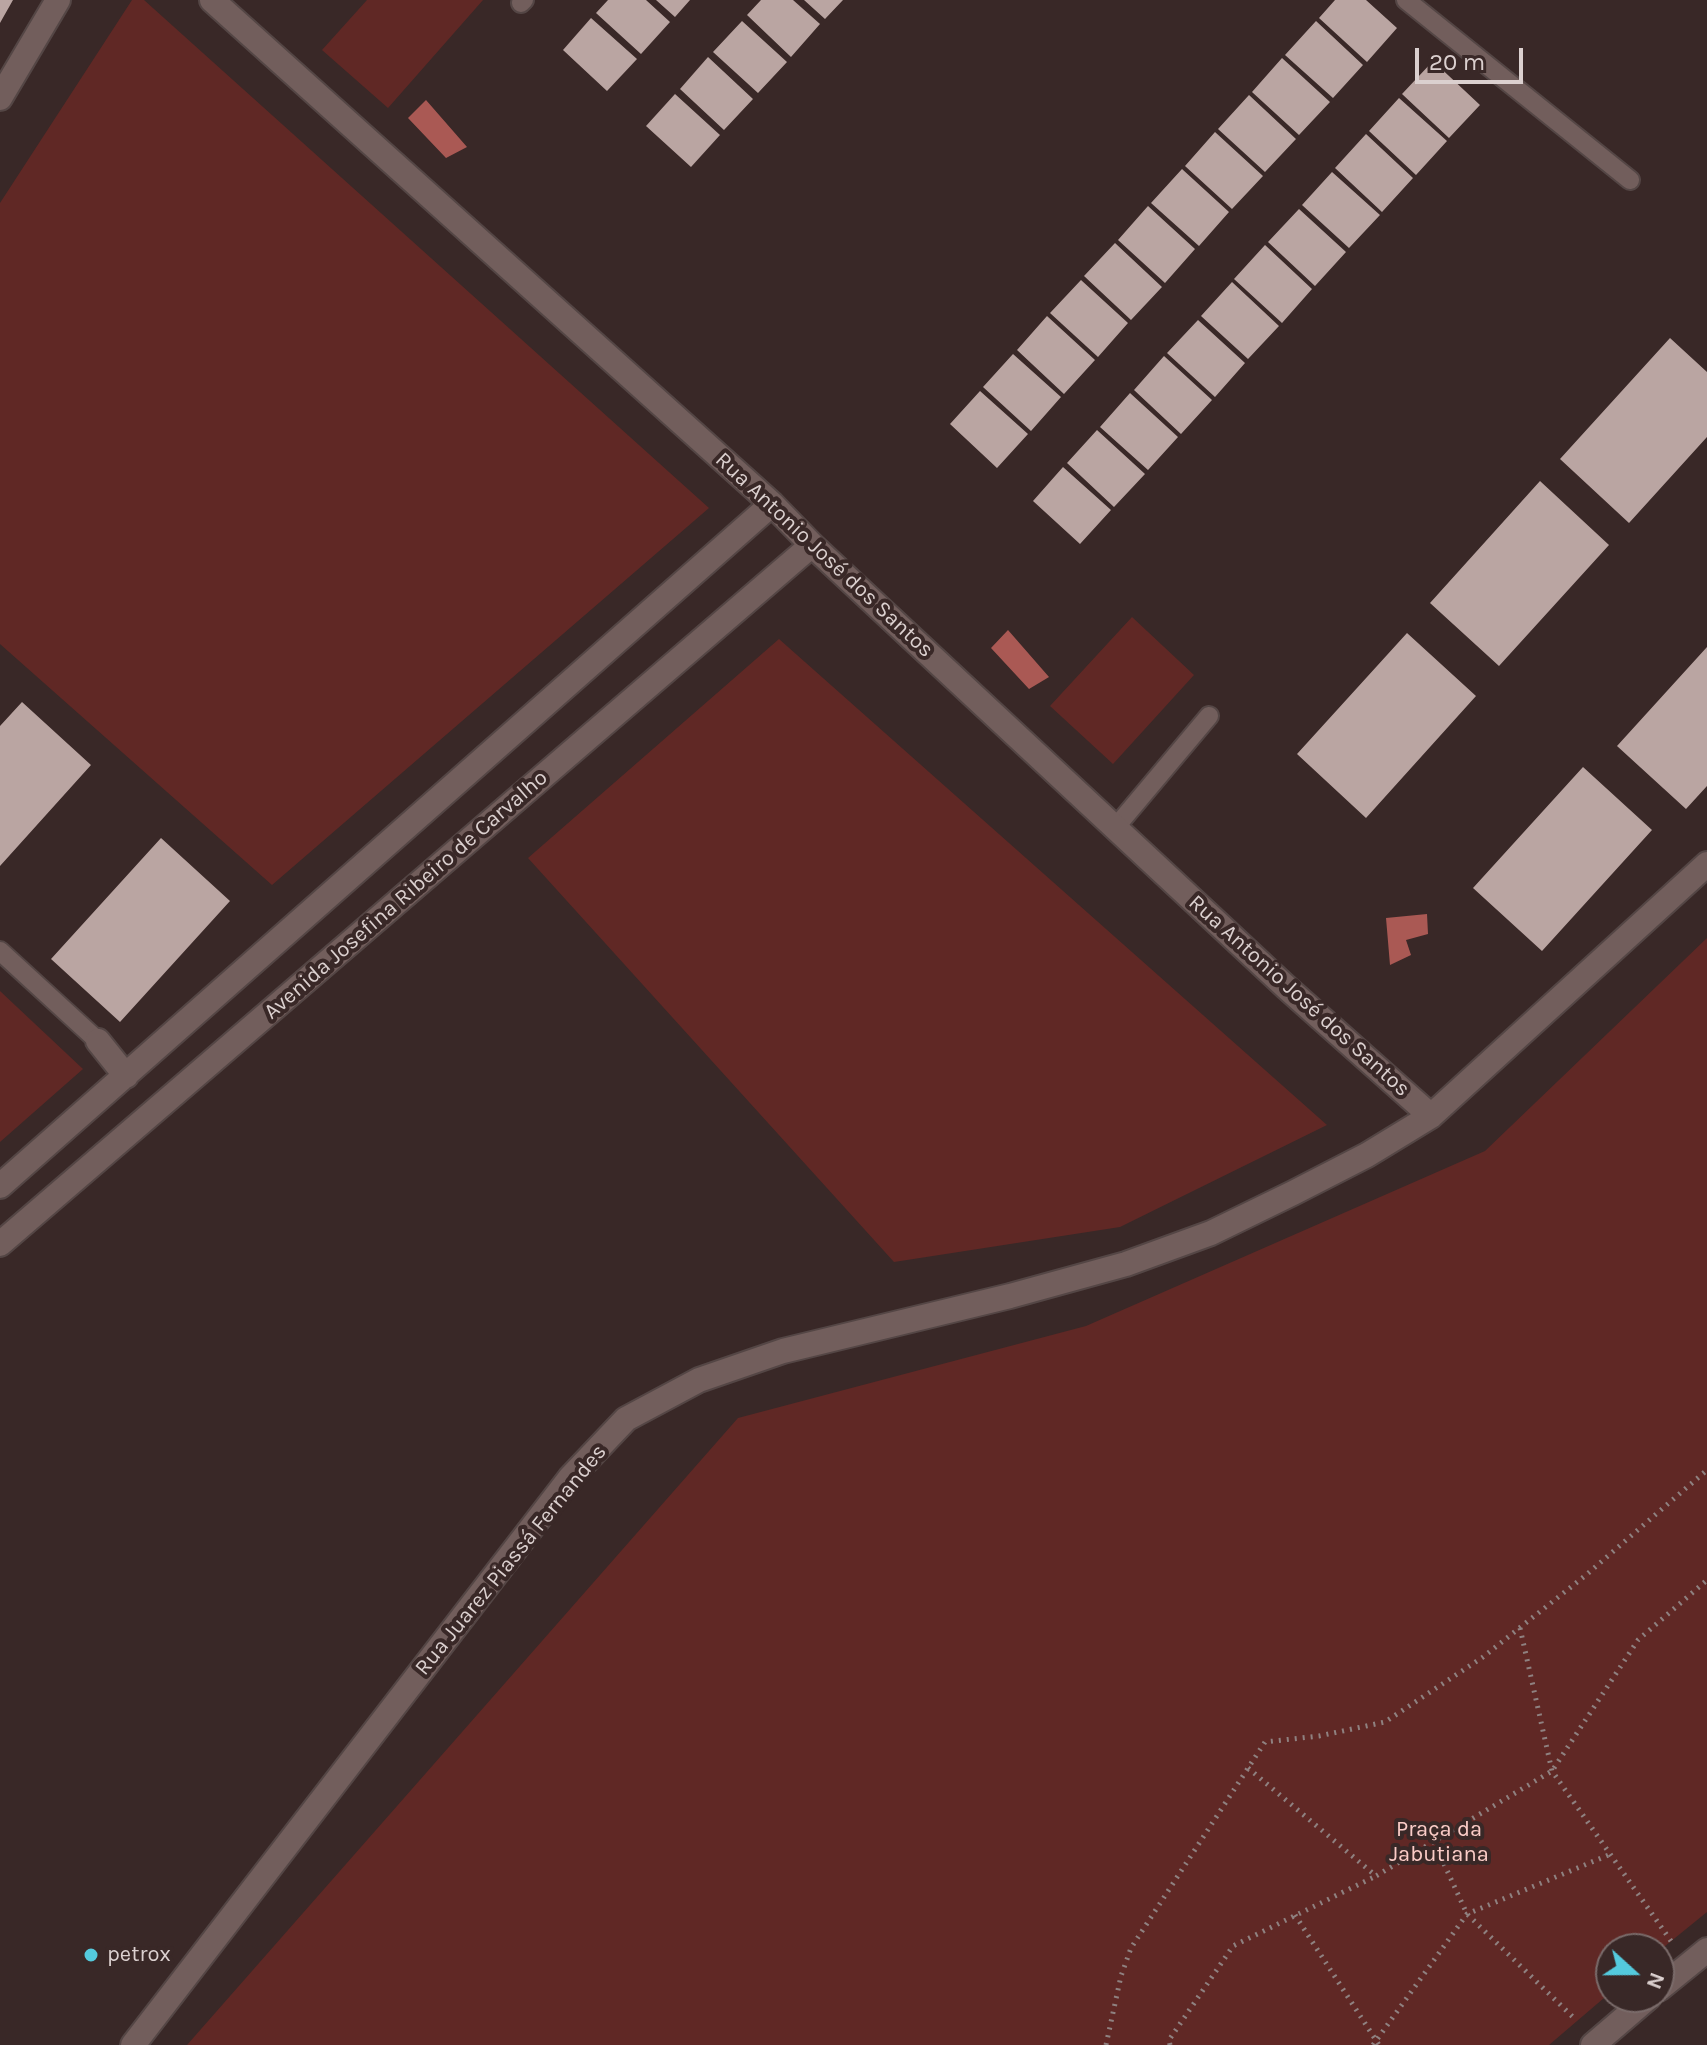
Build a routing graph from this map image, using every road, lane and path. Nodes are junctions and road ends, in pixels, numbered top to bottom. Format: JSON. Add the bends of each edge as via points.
{"nodes":[{"id":1,"x":58,"y":0,"type":"edge"},
{"id":2,"x":212,"y":0,"type":"edge"},
{"id":3,"x":1406,"y":0,"type":"edge"},
{"id":4,"x":0,"y":98,"type":"edge"},
{"id":5,"x":1630,"y":180,"type":"dead end"},
{"id":6,"x":772,"y":504,"type":"junction"},
{"id":7,"x":812,"y":545,"type":"junction"},
{"id":8,"x":1209,"y":716,"type":"dead end"},
{"id":9,"x":1115,"y":828,"type":"junction"},
{"id":10,"x":1707,"y":864,"type":"edge"},
{"id":11,"x":0,"y":951,"type":"edge"},
{"id":12,"x":98,"y":1041,"type":"joint"},
{"id":13,"x":126,"y":1076,"type":"junction"},
{"id":14,"x":1431,"y":1116,"type":"junction"},
{"id":15,"x":0,"y":1186,"type":"edge"},
{"id":16,"x":0,"y":1244,"type":"edge"},
{"id":17,"x":1707,"y":1470,"type":"edge"},
{"id":18,"x":1707,"y":1580,"type":"edge"},
{"id":19,"x":1520,"y":1628,"type":"junction"},
{"id":20,"x":1248,"y":1768,"type":"junction"},
{"id":21,"x":1552,"y":1771,"type":"junction"},
{"id":22,"x":1434,"y":1842,"type":"junction"},
{"id":23,"x":1611,"y":1854,"type":"junction"},
{"id":24,"x":1376,"y":1876,"type":"junction"},
{"id":25,"x":1467,"y":1914,"type":"junction"},
{"id":26,"x":1295,"y":1915,"type":"junction"},
{"id":27,"x":1665,"y":1933,"type":"edge"},
{"id":28,"x":1707,"y":1950,"type":"edge"},
{"id":29,"x":1675,"y":1976,"type":"edge"},
{"id":30,"x":1631,"y":2013,"type":"edge"},
{"id":31,"x":1596,"y":2043,"type":"edge"},
{"id":32,"x":1376,"y":2044,"type":"edge"},
{"id":33,"x":133,"y":2045,"type":"edge"},
{"id":34,"x":1106,"y":2045,"type":"edge"},
{"id":35,"x":1170,"y":2045,"type":"edge"}],
"edges":[{"from":1,"to":4,"type":"street"},
{"from":2,"to":6,"type":"street","name":"Rua Antonio José dos Santos"},
{"from":3,"to":5,"type":"lane"},
{"from":6,"to":7,"type":"street","name":"Rua Antonio José dos Santos"},
{"from":6,"to":13,"type":"street"},
{"from":7,"to":9,"type":"street","name":"Rua Antonio José dos Santos"},
{"from":7,"to":16,"type":"street","name":"Avenida Josefina Ribeiro de Carvalho"},
{"from":8,"to":9,"type":"lane"},
{"from":9,"to":14,"type":"street","name":"Rua Antonio José dos Santos"},
{"from":10,"to":14,"type":"street","name":"Rua Juarez Piassá Fernandes"},
{"from":11,"to":12,"type":"lane"},
{"from":12,"to":13,"type":"street"},
{"from":13,"to":15,"type":"street"},
{"from":14,"to":33,"type":"street","name":"Rua Juarez Piassá Fernandes","via":[[1367,1155],[1211,1233],[1097,1272],[783,1351],[699,1380],[626,1419],[570,1478]]},
{"from":17,"to":19,"type":"path"},
{"from":18,"to":21,"type":"path","via":[[1638,1640]]},
{"from":19,"to":20,"type":"path","via":[[1385,1722],[1265,1742]]},
{"from":19,"to":21,"type":"path"},
{"from":20,"to":24,"type":"path"},
{"from":20,"to":34,"type":"path","via":[[1131,1948]]},
{"from":21,"to":22,"type":"path"},
{"from":21,"to":23,"type":"path"},
{"from":22,"to":24,"type":"path"},
{"from":22,"to":25,"type":"path"},
{"from":23,"to":25,"type":"path"},
{"from":23,"to":27,"type":"path"},
{"from":24,"to":26,"type":"path"},
{"from":25,"to":31,"type":"path"},
{"from":25,"to":32,"type":"path"},
{"from":26,"to":32,"type":"path"},
{"from":26,"to":35,"type":"path","via":[[1233,1946]]},
{"from":28,"to":29,"type":"street"},
{"from":30,"to":31,"type":"street"}]}
